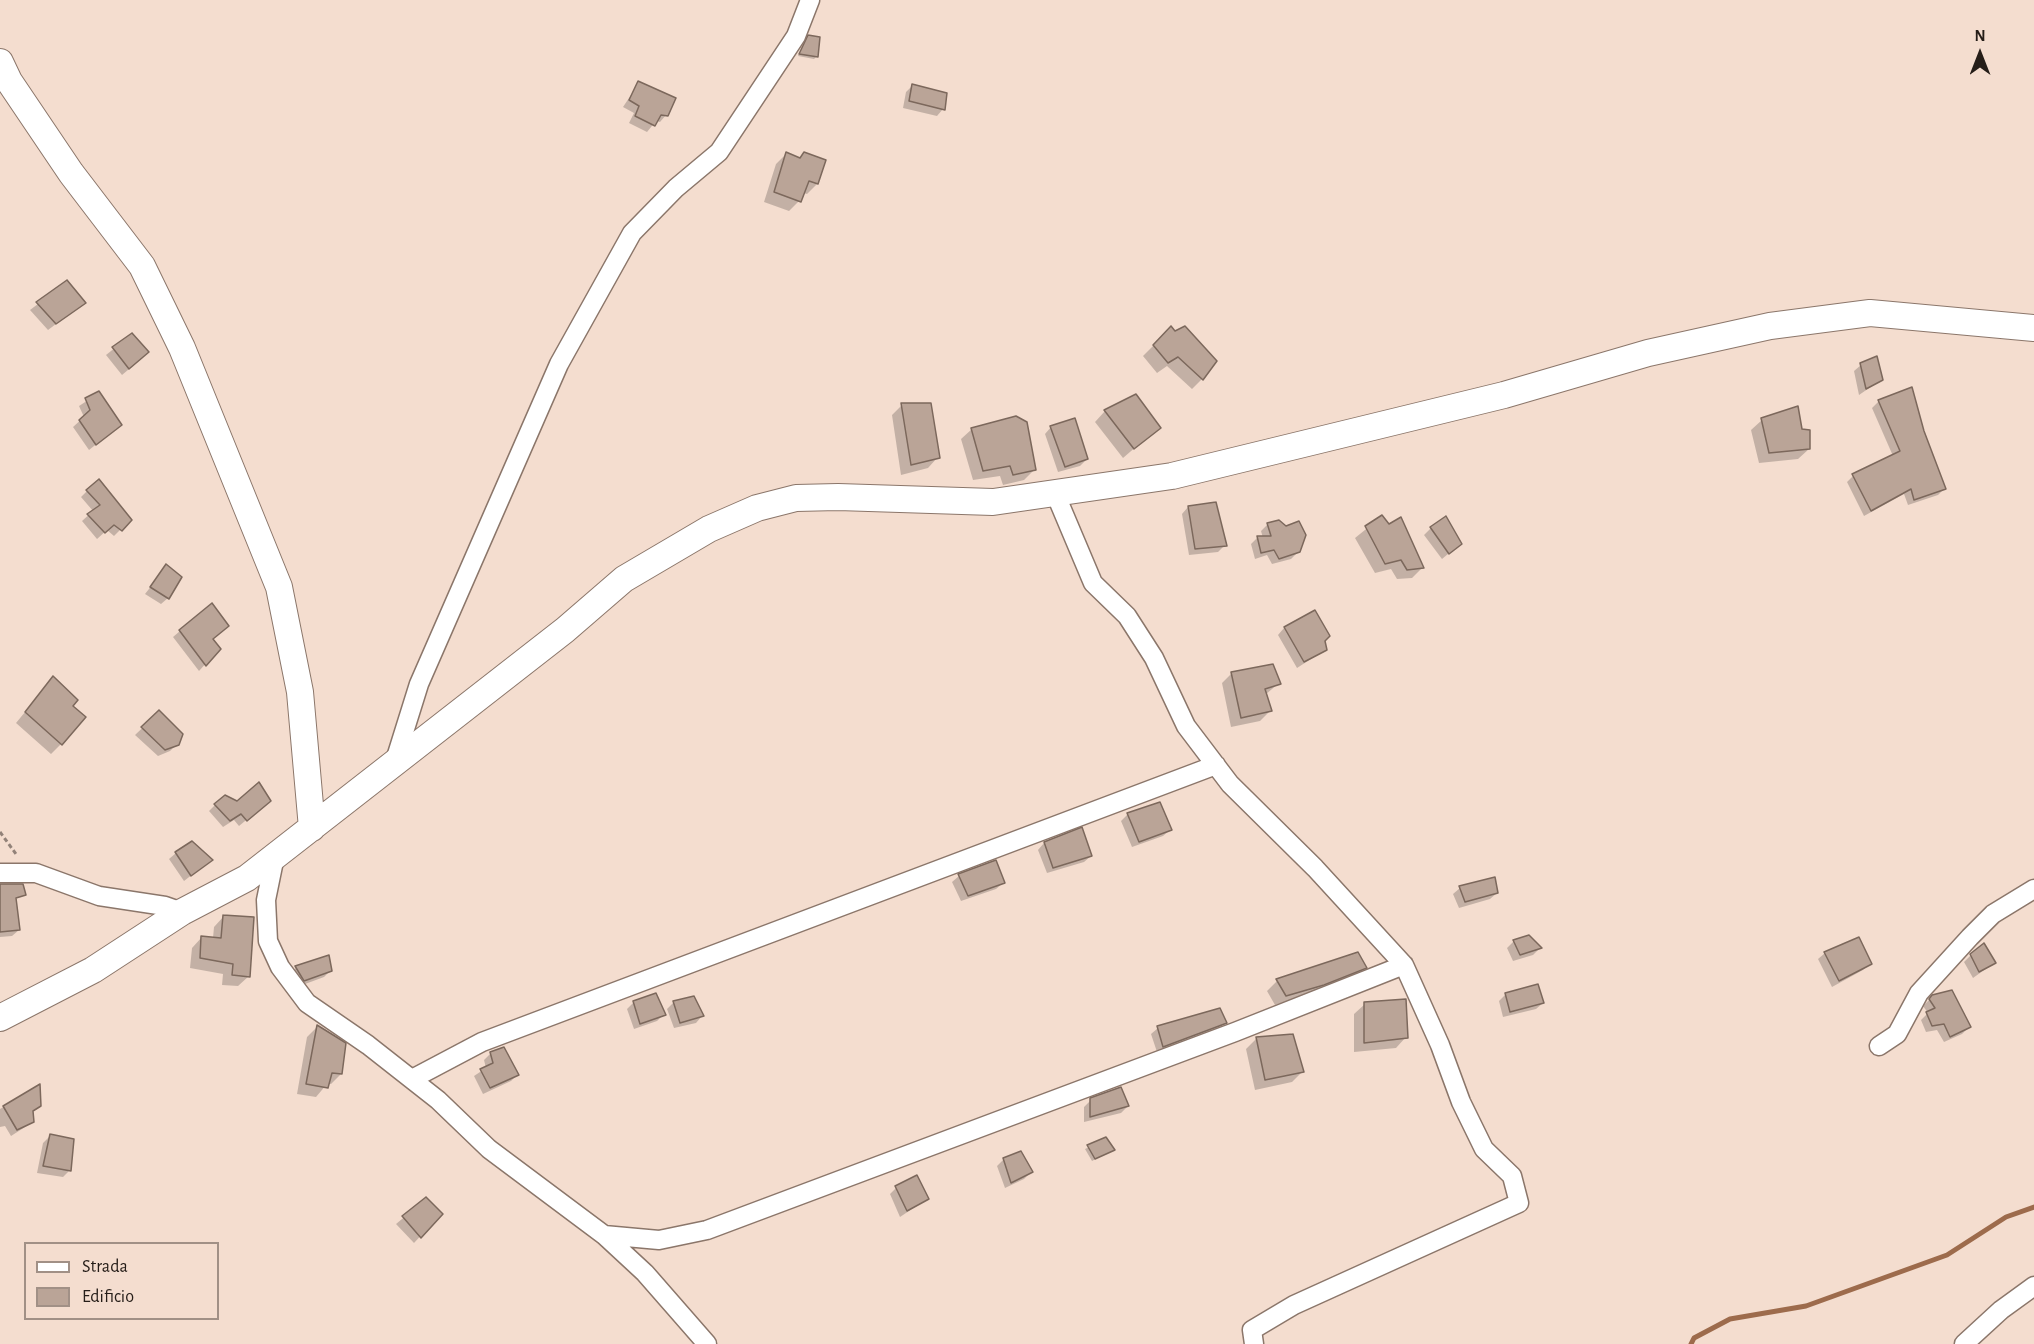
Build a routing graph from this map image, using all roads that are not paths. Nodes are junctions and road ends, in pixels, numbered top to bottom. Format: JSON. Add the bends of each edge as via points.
{"nodes":[{"id":1,"x":810,"y":0,"type":"edge"},
{"id":2,"x":0,"y":62,"type":"edge"},
{"id":3,"x":2034,"y":328,"type":"edge"},
{"id":4,"x":1055,"y":494,"type":"junction"},
{"id":5,"x":394,"y":764,"type":"junction"},
{"id":6,"x":1216,"y":765,"type":"junction"},
{"id":7,"x":312,"y":828,"type":"junction"},
{"id":8,"x":275,"y":856,"type":"junction"},
{"id":9,"x":0,"y":873,"type":"edge"},
{"id":10,"x":2034,"y":889,"type":"edge"},
{"id":11,"x":182,"y":912,"type":"junction"},
{"id":12,"x":1404,"y":965,"type":"junction"},
{"id":13,"x":0,"y":1018,"type":"edge"},
{"id":14,"x":1879,"y":1046,"type":"dead end"},
{"id":15,"x":412,"y":1079,"type":"junction"},
{"id":16,"x":604,"y":1235,"type":"junction"},
{"id":17,"x":2034,"y":1286,"type":"edge"},
{"id":18,"x":707,"y":1344,"type":"edge"},
{"id":19,"x":1254,"y":1344,"type":"edge"},
{"id":20,"x":1964,"y":1344,"type":"edge"}],
"edges":[{"from":1,"to":5,"type":"street","via":[[796,36],[719,152],[632,233],[559,364],[419,684]]},
{"from":2,"to":7,"type":"main road","via":[[71,173],[142,266],[182,348],[263,546],[279,587],[300,692]]},
{"from":3,"to":4,"type":"main road","via":[[1870,313],[1770,326],[1648,353],[1504,395],[1172,476]]},
{"from":4,"to":5,"type":"main road","via":[[993,502],[838,496],[796,498],[757,508],[709,529],[624,579]]},
{"from":4,"to":6,"type":"street","via":[[1094,583],[1132,625],[1154,658],[1186,726]]},
{"from":5,"to":7,"type":"main road"},
{"from":6,"to":12,"type":"street"},
{"from":6,"to":15,"type":"street","via":[[482,1042]]},
{"from":7,"to":8,"type":"main road"},
{"from":8,"to":11,"type":"main road","via":[[247,878]]},
{"from":8,"to":15,"type":"street","via":[[266,900],[268,941],[280,967],[307,1003]]},
{"from":9,"to":11,"type":"street","via":[[36,873],[99,896]]},
{"from":10,"to":14,"type":"street","via":[[1994,914],[1970,937],[1919,993],[1897,1034]]},
{"from":11,"to":13,"type":"main road","via":[[93,970]]},
{"from":12,"to":16,"type":"street","via":[[707,1230],[659,1240]]},
{"from":12,"to":19,"type":"street","via":[[1484,1149],[1512,1176],[1519,1203],[1294,1305],[1252,1330]]},
{"from":15,"to":16,"type":"street","via":[[489,1149]]},
{"from":16,"to":18,"type":"street","via":[[645,1273]]},
{"from":17,"to":20,"type":"street"}]}
